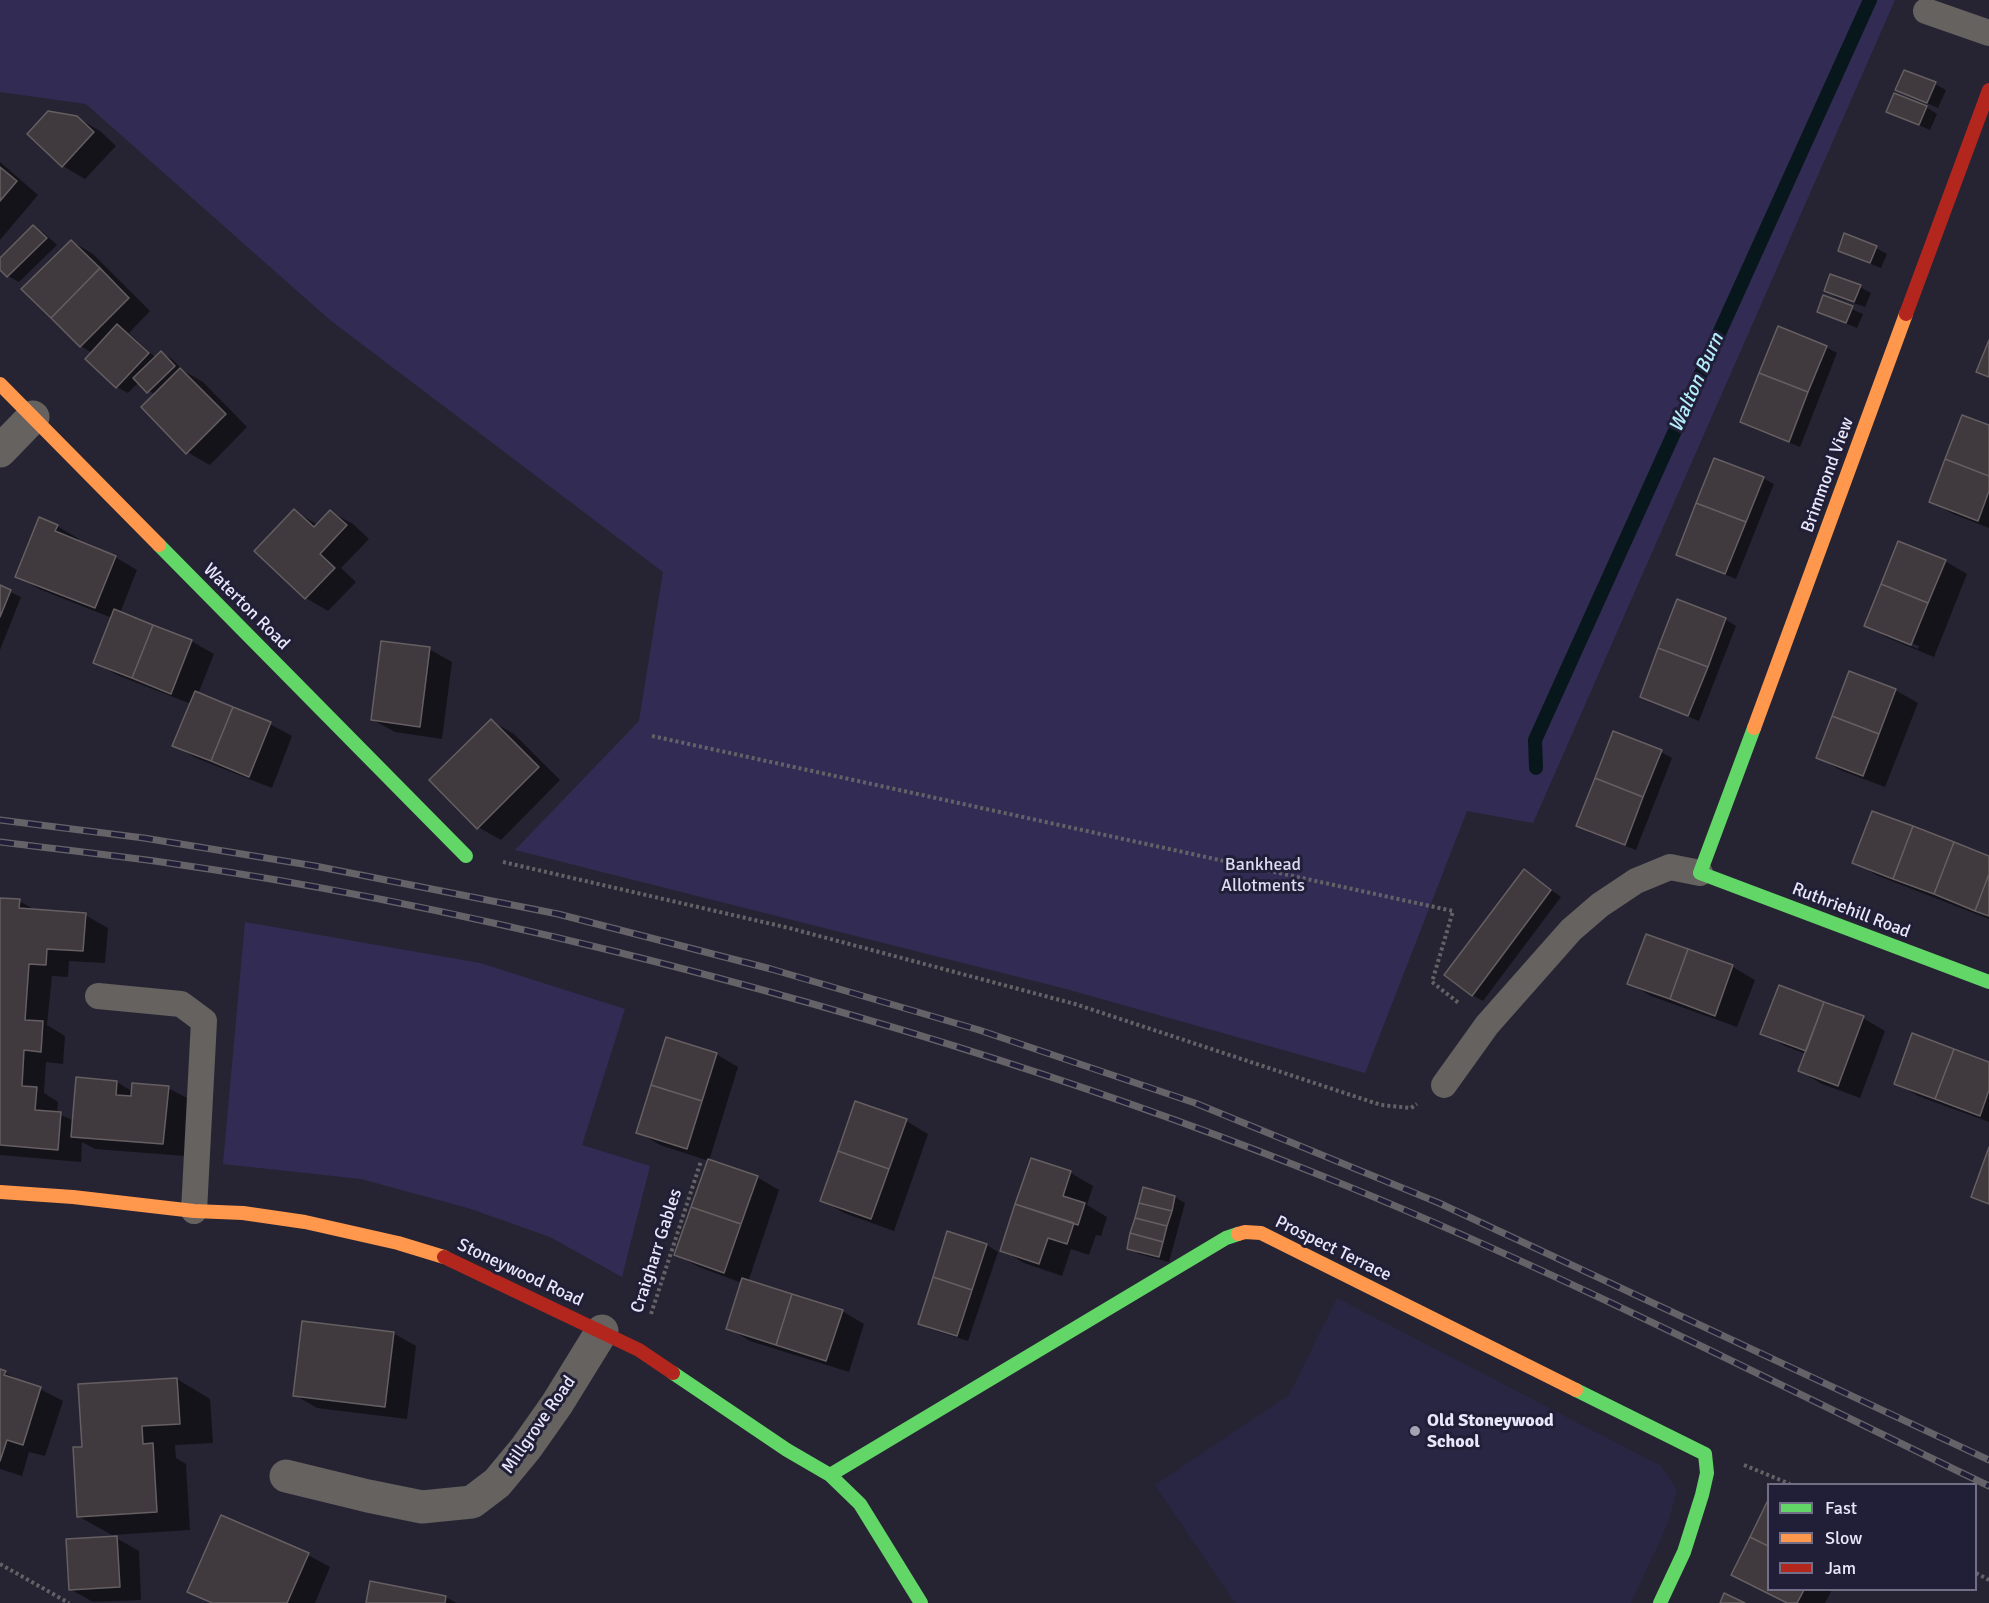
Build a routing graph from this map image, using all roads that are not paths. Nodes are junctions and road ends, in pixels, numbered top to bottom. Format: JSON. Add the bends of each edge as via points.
{"nodes":[{"id":1,"x":1926,"y":11,"type":"dead end"},
{"id":2,"x":1989,"y":33,"type":"edge"},
{"id":3,"x":1989,"y":90,"type":"edge"},
{"id":4,"x":0,"y":384,"type":"edge"},
{"id":5,"x":33,"y":417,"type":"junction"},
{"id":6,"x":0,"y":451,"type":"edge"},
{"id":7,"x":466,"y":856,"type":"road end"},
{"id":8,"x":1700,"y":873,"type":"junction"},
{"id":9,"x":1989,"y":982,"type":"edge"},
{"id":10,"x":98,"y":996,"type":"dead end"},
{"id":11,"x":1444,"y":1085,"type":"road end"},
{"id":12,"x":0,"y":1192,"type":"edge"},
{"id":13,"x":194,"y":1211,"type":"junction"},
{"id":14,"x":602,"y":1331,"type":"junction"},
{"id":15,"x":830,"y":1475,"type":"junction"},
{"id":16,"x":286,"y":1476,"type":"dead end"},
{"id":17,"x":921,"y":1603,"type":"edge"},
{"id":18,"x":1660,"y":1603,"type":"edge"}],
"edges":[{"from":1,"to":2,"type":"lane"},
{"from":3,"to":8,"type":"street","name":"Brimmond View"},
{"from":4,"to":5,"type":"street","name":"Waterton Road"},
{"from":5,"to":6,"type":"street"},
{"from":5,"to":7,"type":"street","name":"Waterton Road"},
{"from":8,"to":9,"type":"street","name":"Ruthriehill Road"},
{"from":8,"to":11,"type":"lane","via":[[1670,867],[1636,880],[1600,904],[1571,930],[1487,1025]]},
{"from":10,"to":13,"type":"lane","via":[[181,1004],[204,1022]]},
{"from":12,"to":13,"type":"street","name":"Stoneywood Road"},
{"from":13,"to":14,"type":"street","name":"Stoneywood Road","via":[[305,1222],[398,1243],[441,1256]]},
{"from":14,"to":15,"type":"street","name":"Stoneywood Road","via":[[639,1350]]},
{"from":14,"to":16,"type":"street","name":"Millgrove Road","via":[[526,1448],[497,1483],[472,1502],[422,1507]]},
{"from":15,"to":17,"type":"street","name":"Stoneywood Road","via":[[860,1504]]},
{"from":15,"to":18,"type":"street","name":"Prospect Terrace","via":[[1226,1238],[1245,1232],[1261,1233],[1705,1454],[1707,1473],[1702,1495]]}]}
